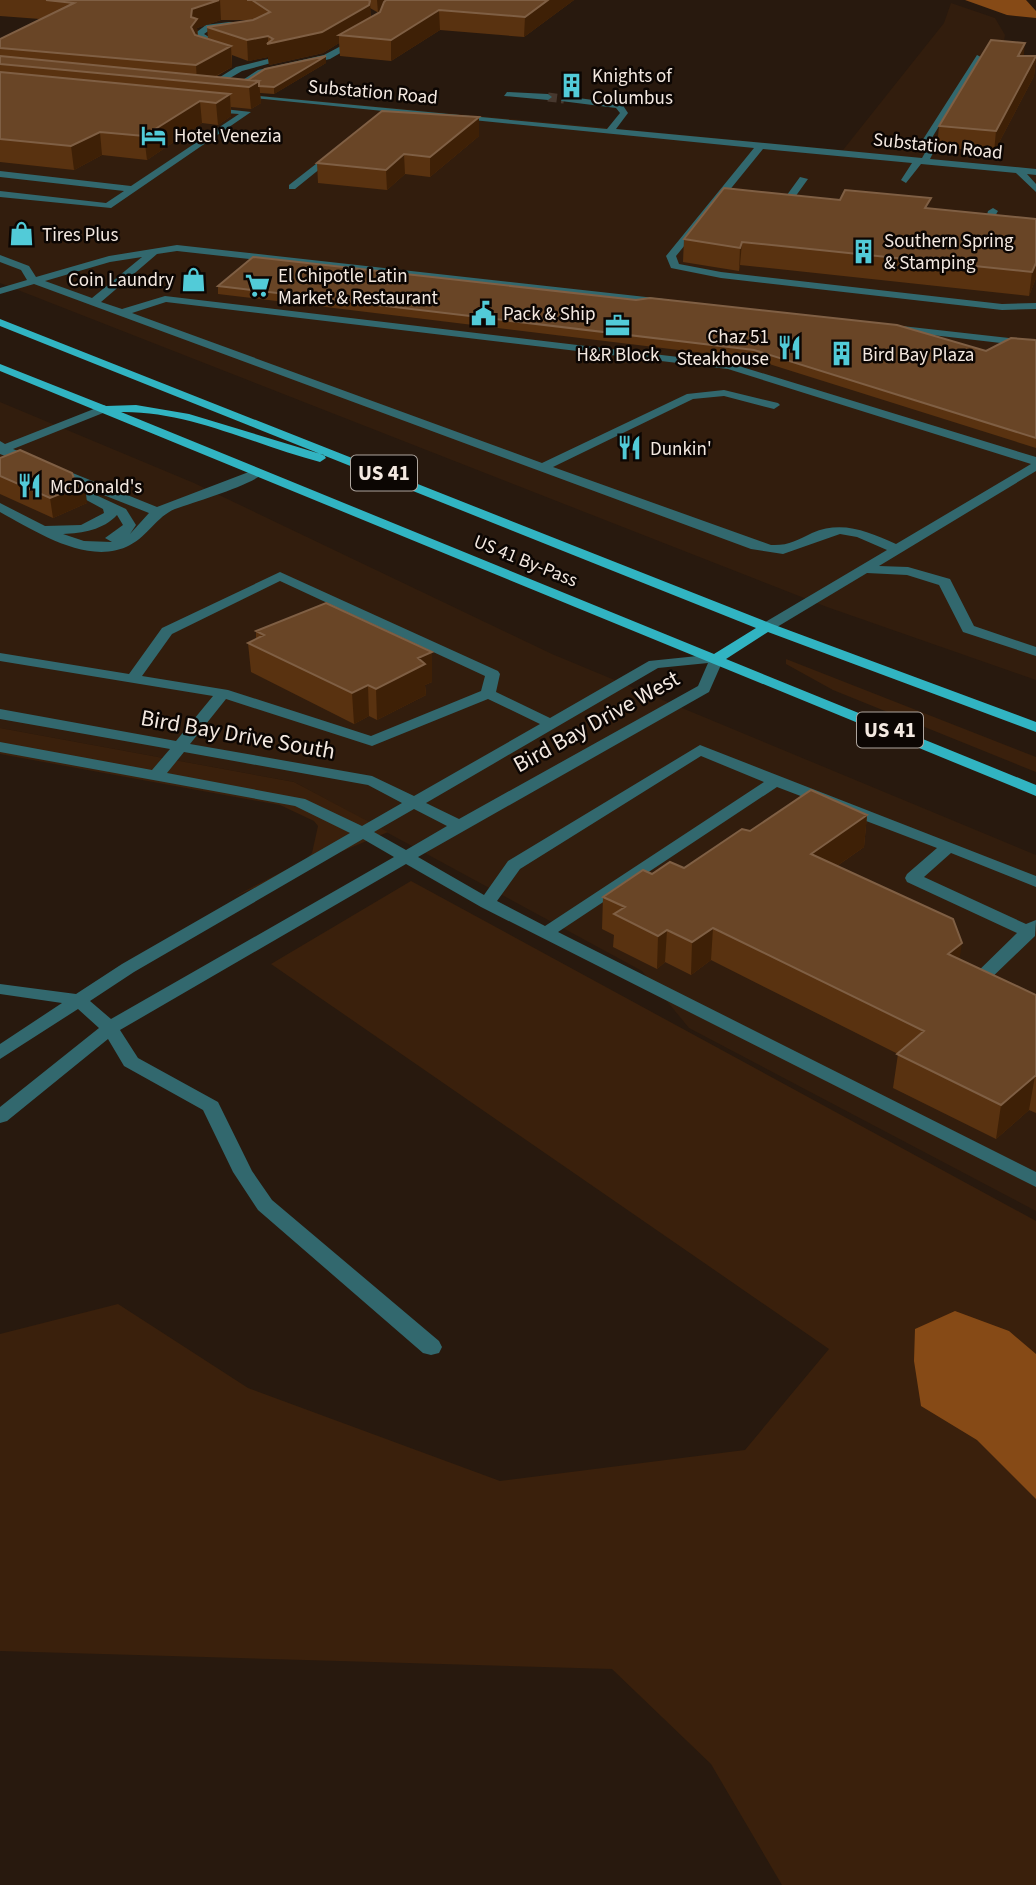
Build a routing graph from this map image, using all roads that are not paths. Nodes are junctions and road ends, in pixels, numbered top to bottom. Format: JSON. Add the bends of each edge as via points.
{"nodes":[{"id":1,"x":367,"y":34,"type":"edge"},
{"id":2,"x":208,"y":39,"type":"junction"},
{"id":3,"x":199,"y":47,"type":"edge"},
{"id":4,"x":344,"y":49,"type":"junction"},
{"id":5,"x":977,"y":57,"type":"edge"},
{"id":6,"x":235,"y":62,"type":"edge"},
{"id":7,"x":246,"y":66,"type":"junction"},
{"id":8,"x":224,"y":94,"type":"junction"},
{"id":9,"x":507,"y":94,"type":"dead end"},
{"id":10,"x":548,"y":97,"type":"tunnel mouth"},
{"id":11,"x":564,"y":99,"type":"tunnel mouth"},
{"id":12,"x":192,"y":107,"type":"edge"},
{"id":13,"x":391,"y":110,"type":"junction"},
{"id":14,"x":380,"y":118,"type":"edge"},
{"id":15,"x":610,"y":131,"type":"junction"},
{"id":16,"x":347,"y":144,"type":"edge"},
{"id":17,"x":761,"y":145,"type":"junction"},
{"id":18,"x":922,"y":161,"type":"junction"},
{"id":19,"x":1018,"y":170,"type":"junction"},
{"id":20,"x":1036,"y":172,"type":"edge"},
{"id":21,"x":0,"y":174,"type":"edge"},
{"id":22,"x":803,"y":179,"type":"dead end"},
{"id":23,"x":906,"y":180,"type":"dead end"},
{"id":24,"x":292,"y":187,"type":"dead end"},
{"id":25,"x":134,"y":188,"type":"junction"},
{"id":26,"x":1036,"y":189,"type":"edge"},
{"id":27,"x":0,"y":194,"type":"edge"},
{"id":28,"x":719,"y":195,"type":"junction"},
{"id":29,"x":733,"y":196,"type":"edge"},
{"id":30,"x":760,"y":199,"type":"edge"},
{"id":31,"x":993,"y":211,"type":"dead end"},
{"id":32,"x":1036,"y":225,"type":"edge"},
{"id":33,"x":156,"y":250,"type":"junction"},
{"id":34,"x":0,"y":258,"type":"edge"},
{"id":35,"x":32,"y":280,"type":"junction"},
{"id":36,"x":0,"y":291,"type":"edge"},
{"id":37,"x":94,"y":302,"type":"junction"},
{"id":38,"x":671,"y":303,"type":"edge"},
{"id":39,"x":1036,"y":306,"type":"edge"},
{"id":40,"x":122,"y":313,"type":"junction"},
{"id":41,"x":0,"y":322,"type":"edge"},
{"id":42,"x":875,"y":326,"type":"edge"},
{"id":43,"x":1036,"y":344,"type":"edge"},
{"id":44,"x":0,"y":366,"type":"edge"},
{"id":45,"x":774,"y":405,"type":"dead end"},
{"id":46,"x":104,"y":409,"type":"junction"},
{"id":47,"x":1,"y":448,"type":"edge"},
{"id":48,"x":12,"y":462,"type":"edge"},
{"id":49,"x":1036,"y":463,"type":"edge"},
{"id":50,"x":541,"y":468,"type":"junction"},
{"id":51,"x":375,"y":469,"type":"junction"},
{"id":52,"x":258,"y":473,"type":"junction"},
{"id":53,"x":100,"y":500,"type":"junction"},
{"id":54,"x":0,"y":508,"type":"edge"},
{"id":55,"x":157,"y":512,"type":"junction"},
{"id":56,"x":843,"y":513,"type":"dead end"},
{"id":57,"x":40,"y":528,"type":"junction"},
{"id":58,"x":849,"y":530,"type":"junction"},
{"id":59,"x":63,"y":540,"type":"junction"},
{"id":60,"x":897,"y":549,"type":"junction"},
{"id":61,"x":864,"y":569,"type":"junction"},
{"id":62,"x":768,"y":626,"type":"junction"},
{"id":63,"x":1036,"y":652,"type":"edge"},
{"id":64,"x":0,"y":657,"type":"edge"},
{"id":65,"x":717,"y":658,"type":"junction"},
{"id":66,"x":132,"y":679,"type":"junction"},
{"id":67,"x":223,"y":693,"type":"junction"},
{"id":68,"x":488,"y":694,"type":"junction"},
{"id":69,"x":0,"y":715,"type":"edge"},
{"id":70,"x":550,"y":723,"type":"junction"},
{"id":71,"x":1036,"y":727,"type":"edge"},
{"id":72,"x":0,"y":747,"type":"edge"},
{"id":73,"x":180,"y":747,"type":"junction"},
{"id":74,"x":156,"y":776,"type":"junction"},
{"id":75,"x":774,"y":782,"type":"junction"},
{"id":76,"x":1036,"y":791,"type":"edge"},
{"id":77,"x":413,"y":801,"type":"junction"},
{"id":78,"x":459,"y":826,"type":"junction"},
{"id":79,"x":360,"y":831,"type":"junction"},
{"id":80,"x":949,"y":846,"type":"junction"},
{"id":81,"x":405,"y":858,"type":"junction"},
{"id":82,"x":1036,"y":882,"type":"edge"},
{"id":83,"x":486,"y":903,"type":"junction"},
{"id":84,"x":1033,"y":928,"type":"edge"},
{"id":85,"x":547,"y":932,"type":"junction"},
{"id":86,"x":0,"y":989,"type":"edge"},
{"id":87,"x":999,"y":997,"type":"edge"},
{"id":88,"x":78,"y":1000,"type":"junction"},
{"id":89,"x":110,"y":1028,"type":"junction"},
{"id":90,"x":0,"y":1053,"type":"edge"},
{"id":91,"x":0,"y":1117,"type":"edge"},
{"id":92,"x":1036,"y":1180,"type":"edge"},
{"id":93,"x":431,"y":1347,"type":"dead end"}],
"edges":[{"from":1,"to":4,"type":"street"},
{"from":2,"to":2,"type":"street","via":[[199,32],[218,25],[258,26],[265,31]]},
{"from":2,"to":3,"type":"street"},
{"from":4,"to":7,"type":"street"},
{"from":4,"to":8,"type":"street","via":[[320,60],[261,72]]},
{"from":5,"to":18,"type":"street","via":[[926,141],[930,151]]},
{"from":6,"to":7,"type":"street"},
{"from":7,"to":8,"type":"street","name":"Substation Road","via":[[200,92]]},
{"from":8,"to":13,"type":"street","name":"Substation Road"},
{"from":9,"to":10,"type":"street"},
{"from":11,"to":15,"type":"street","via":[[619,106],[624,114]]},
{"from":12,"to":25,"type":"street","via":[[247,112]]},
{"from":13,"to":14,"type":"street"},
{"from":13,"to":15,"type":"street","name":"Substation Road"},
{"from":15,"to":17,"type":"street","name":"Substation Road"},
{"from":16,"to":24,"type":"street"},
{"from":17,"to":18,"type":"street","name":"Substation Road"},
{"from":17,"to":28,"type":"street"},
{"from":18,"to":19,"type":"street","name":"Substation Road"},
{"from":18,"to":23,"type":"street"},
{"from":19,"to":20,"type":"street","name":"Substation Road"},
{"from":19,"to":26,"type":"street"},
{"from":21,"to":25,"type":"street"},
{"from":22,"to":30,"type":"street","via":[[787,202]]},
{"from":25,"to":27,"type":"street","via":[[108,206]]},
{"from":28,"to":29,"type":"street"},
{"from":28,"to":39,"type":"street","via":[[671,256],[675,266],[988,305]]},
{"from":31,"to":32,"type":"street","via":[[988,220]]},
{"from":33,"to":35,"type":"street"},
{"from":33,"to":37,"type":"street"},
{"from":33,"to":38,"type":"street","via":[[177,248]]},
{"from":34,"to":35,"type":"street","via":[[25,268]]},
{"from":35,"to":36,"type":"street"},
{"from":35,"to":37,"type":"street"},
{"from":37,"to":40,"type":"street"},
{"from":40,"to":49,"type":"street","via":[[165,299],[729,366]]},
{"from":40,"to":50,"type":"street"},
{"from":41,"to":51,"type":"main road","name":"US 41 By-Pass","number":"US 41"},
{"from":42,"to":43,"type":"street"},
{"from":44,"to":46,"type":"main road","name":"US 41 By-Pass","number":"US 41"},
{"from":45,"to":50,"type":"street","via":[[724,393],[691,396]]},
{"from":46,"to":47,"type":"street"},
{"from":46,"to":51,"type":"main road","via":[[148,407],[175,412],[268,444]]},
{"from":46,"to":52,"type":"main road","name":"US 41 By-Pass","number":"US 41"},
{"from":47,"to":48,"type":"street"},
{"from":48,"to":53,"type":"street"},
{"from":48,"to":55,"type":"street"},
{"from":49,"to":60,"type":"street"},
{"from":50,"to":58,"type":"street","via":[[766,550],[795,549],[819,535]]},
{"from":51,"to":62,"type":"main road","name":"US 41 By-Pass","number":"US 41"},
{"from":52,"to":55,"type":"street"},
{"from":52,"to":65,"type":"main road","name":"US 41 By-Pass","number":"US 41"},
{"from":53,"to":57,"type":"street","via":[[111,514],[96,525]]},
{"from":53,"to":59,"type":"street","via":[[127,518],[130,525],[124,533],[97,540]]},
{"from":54,"to":57,"type":"street"},
{"from":55,"to":59,"type":"street","via":[[143,530],[119,543],[91,548]]},
{"from":56,"to":58,"type":"street"},
{"from":57,"to":59,"type":"street"},
{"from":58,"to":60,"type":"street"},
{"from":60,"to":61,"type":"street"},
{"from":61,"to":62,"type":"street"},
{"from":61,"to":63,"type":"street","via":[[908,571],[945,582],[968,628]]},
{"from":62,"to":65,"type":"main road"},
{"from":62,"to":71,"type":"main road","name":"US 41 By-Pass","number":"US 41"},
{"from":64,"to":66,"type":"street"},
{"from":65,"to":70,"type":"street","name":"Bird Bay Drive West","via":[[654,664]]},
{"from":65,"to":76,"type":"main road","name":"US 41 By-Pass","number":"US 41"},
{"from":65,"to":78,"type":"street","name":"Bird Bay Drive West","via":[[704,689]]},
{"from":66,"to":67,"type":"street"},
{"from":66,"to":68,"type":"street","via":[[167,631],[280,576],[493,674]]},
{"from":67,"to":68,"type":"street","via":[[372,741]]},
{"from":67,"to":73,"type":"street"},
{"from":68,"to":70,"type":"street"},
{"from":69,"to":73,"type":"street","name":"Bird Bay Drive South"},
{"from":70,"to":77,"type":"street","name":"Bird Bay Drive West"},
{"from":72,"to":74,"type":"street"},
{"from":73,"to":74,"type":"street"},
{"from":73,"to":77,"type":"street","name":"Bird Bay Drive South","via":[[372,781]]},
{"from":74,"to":79,"type":"street","via":[[299,802]]},
{"from":75,"to":80,"type":"street"},
{"from":75,"to":83,"type":"street","via":[[700,750],[514,865]]},
{"from":75,"to":85,"type":"street"},
{"from":77,"to":78,"type":"street","name":"Bird Bay Drive South"},
{"from":77,"to":79,"type":"street","name":"Bird Bay Drive West"},
{"from":78,"to":81,"type":"street","name":"Bird Bay Drive West"},
{"from":79,"to":81,"type":"street"},
{"from":79,"to":88,"type":"street","name":"Bird Bay Drive West"},
{"from":80,"to":82,"type":"street"},
{"from":80,"to":84,"type":"street","via":[[913,878]]},
{"from":81,"to":83,"type":"street"},
{"from":81,"to":89,"type":"street","name":"Bird Bay Drive West"},
{"from":83,"to":85,"type":"street"},
{"from":84,"to":87,"type":"street","via":[[974,985]]},
{"from":85,"to":92,"type":"street"},
{"from":86,"to":88,"type":"street"},
{"from":88,"to":89,"type":"street"},
{"from":88,"to":90,"type":"street","name":"Bird Bay Drive West"},
{"from":89,"to":91,"type":"street","name":"Bird Bay Drive West"},
{"from":89,"to":93,"type":"street","via":[[131,1062],[211,1106],[243,1172],[265,1205]]}]}
